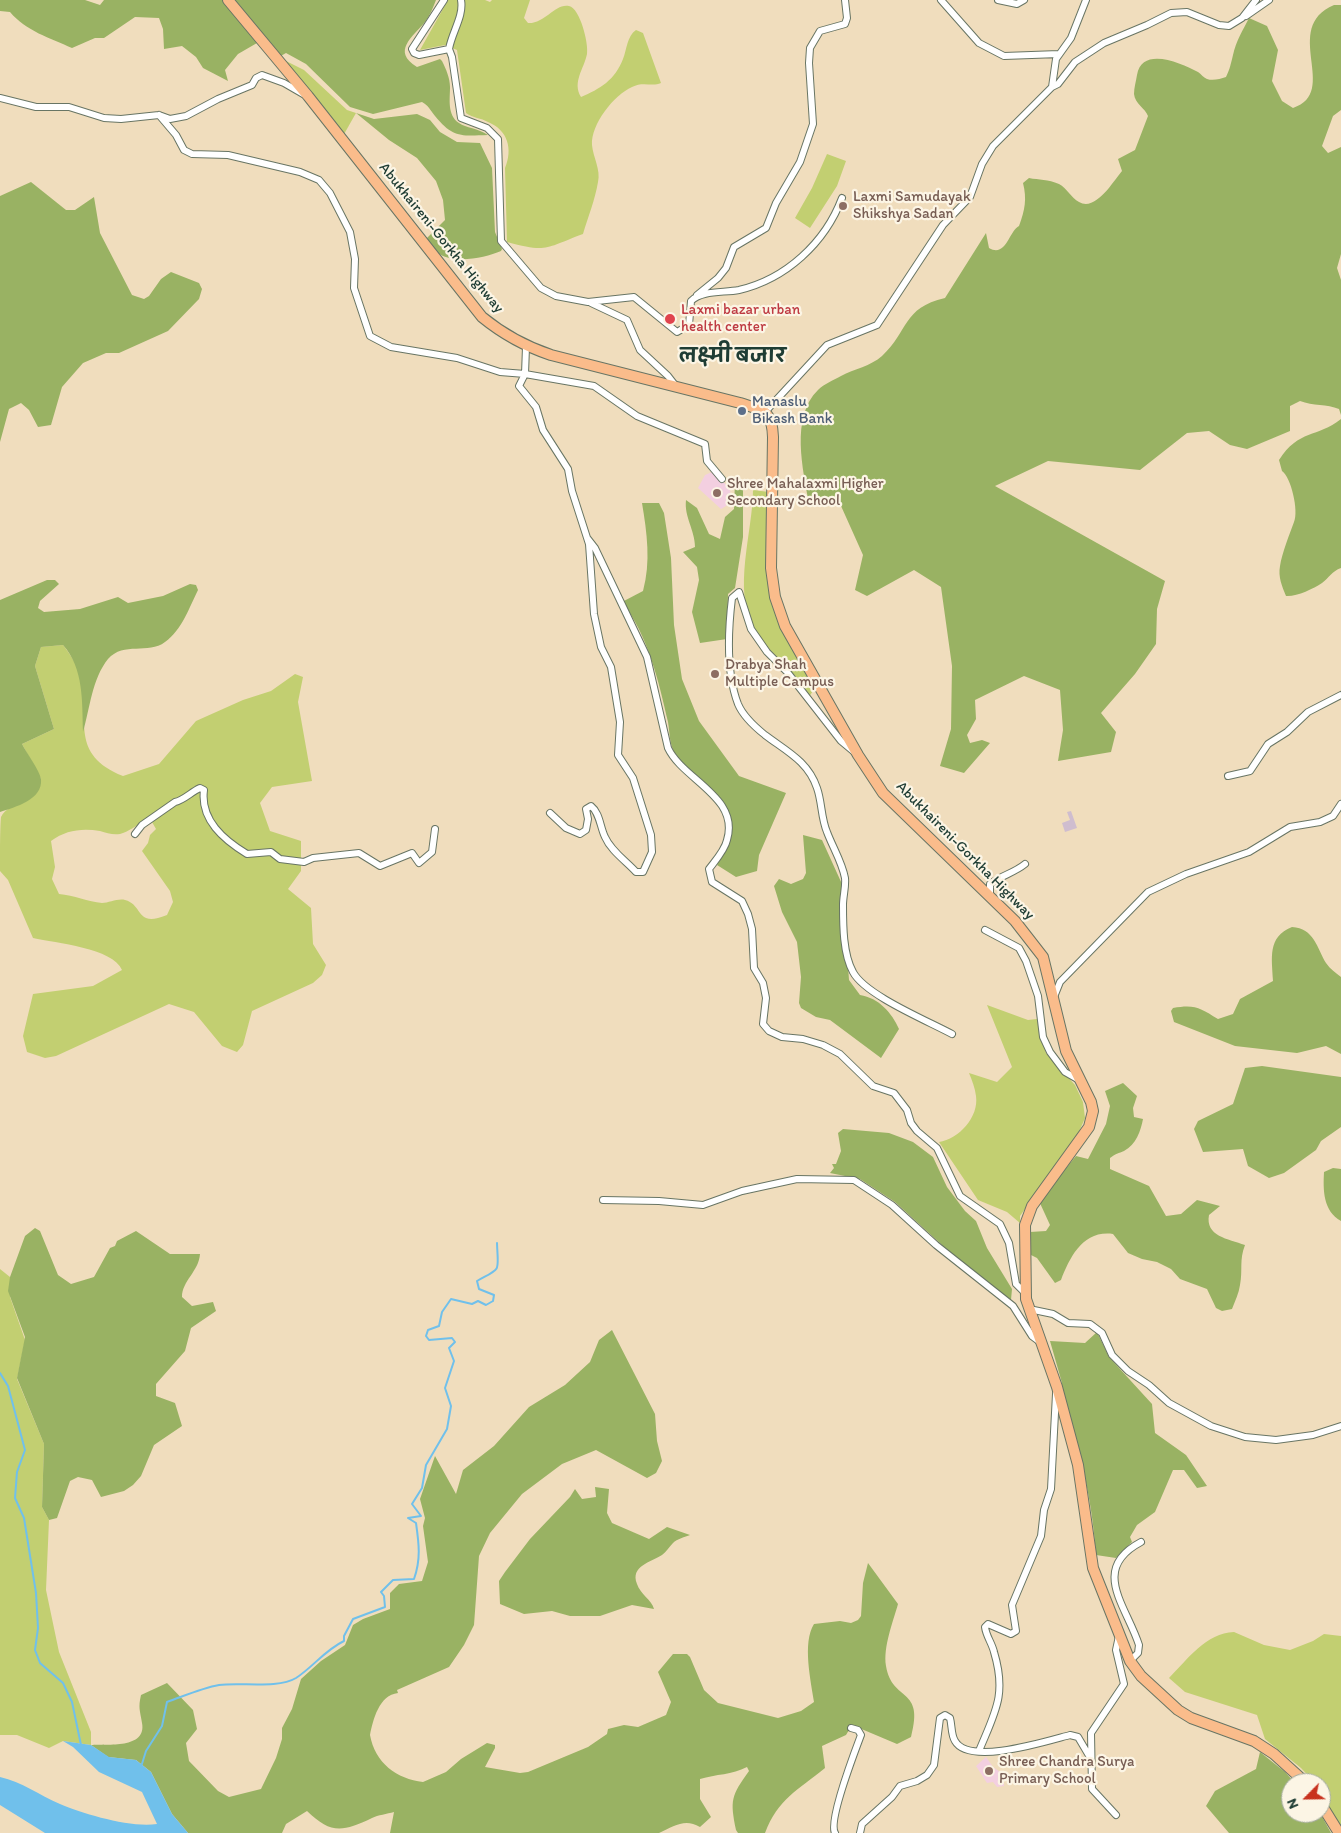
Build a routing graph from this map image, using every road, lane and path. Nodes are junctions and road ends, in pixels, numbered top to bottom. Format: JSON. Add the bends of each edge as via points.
{"nodes":[{"id":1,"x":228,"y":0,"type":"edge"},
{"id":2,"x":444,"y":0,"type":"edge"},
{"id":3,"x":461,"y":0,"type":"edge"},
{"id":4,"x":845,"y":0,"type":"edge"},
{"id":5,"x":941,"y":0,"type":"edge"},
{"id":6,"x":998,"y":0,"type":"edge"},
{"id":7,"x":1024,"y":0,"type":"edge"},
{"id":8,"x":1086,"y":0,"type":"edge"},
{"id":9,"x":1256,"y":0,"type":"edge"},
{"id":10,"x":1269,"y":0,"type":"edge"},
{"id":11,"x":1242,"y":18,"type":"junction"},
{"id":12,"x":449,"y":49,"type":"junction"},
{"id":13,"x":1059,"y":54,"type":"junction"},
{"id":14,"x":1052,"y":87,"type":"junction"},
{"id":15,"x":308,"y":96,"type":"junction"},
{"id":16,"x":0,"y":98,"type":"edge"},
{"id":17,"x":159,"y":115,"type":"junction"},
{"id":18,"x":842,"y":198,"type":"dead end"},
{"id":19,"x":696,"y":295,"type":"junction"},
{"id":20,"x":588,"y":302,"type":"junction"},
{"id":21,"x":526,"y":347,"type":"junction"},
{"id":22,"x":525,"y":374,"type":"junction"},
{"id":23,"x":675,"y":386,"type":"junction"},
{"id":24,"x":766,"y":411,"type":"junction"},
{"id":25,"x":722,"y":479,"type":"dead end"},
{"id":26,"x":586,"y":536,"type":"junction"},
{"id":27,"x":1341,"y":695,"type":"edge"},
{"id":28,"x":858,"y":755,"type":"junction"},
{"id":29,"x":1228,"y":776,"type":"dead end"},
{"id":30,"x":1341,"y":804,"type":"edge"},
{"id":31,"x":550,"y":813,"type":"dead end"},
{"id":32,"x":435,"y":829,"type":"dead end"},
{"id":33,"x":135,"y":834,"type":"dead end"},
{"id":34,"x":1025,"y":864,"type":"dead end"},
{"id":35,"x":990,"y":896,"type":"junction"},
{"id":36,"x":984,"y":930,"type":"dead end"},
{"id":37,"x":1053,"y":1001,"type":"junction"},
{"id":38,"x":952,"y":1034,"type":"dead end"},
{"id":39,"x":1082,"y":1082,"type":"junction"},
{"id":40,"x":603,"y":1200,"type":"dead end"},
{"id":41,"x":1024,"y":1292,"type":"junction"},
{"id":42,"x":1029,"y":1309,"type":"junction"},
{"id":43,"x":1041,"y":1343,"type":"junction"},
{"id":44,"x":1057,"y":1388,"type":"junction"},
{"id":45,"x":1341,"y":1426,"type":"edge"},
{"id":46,"x":1142,"y":1542,"type":"dead end"},
{"id":47,"x":1119,"y":1632,"type":"junction"},
{"id":48,"x":1130,"y":1661,"type":"junction"},
{"id":49,"x":851,"y":1728,"type":"dead end"},
{"id":50,"x":979,"y":1751,"type":"junction"},
{"id":51,"x":1091,"y":1758,"type":"junction"},
{"id":52,"x":1295,"y":1773,"type":"edge"},
{"id":53,"x":1116,"y":1815,"type":"dead end"},
{"id":54,"x":1331,"y":1820,"type":"edge"},
{"id":55,"x":835,"y":1833,"type":"edge"},
{"id":56,"x":860,"y":1833,"type":"edge"},
{"id":57,"x":1339,"y":1833,"type":"edge"}],
"edges":[{"from":1,"to":15,"type":"main road","name":"Abukhaireni-Gorkha Highway"},
{"from":2,"to":12,"type":"street","via":[[412,48],[419,55]]},
{"from":3,"to":12,"type":"street","via":[[463,11],[451,34]]},
{"from":4,"to":19,"type":"street","via":[[845,24],[820,31],[810,48],[813,124],[800,162],[776,203],[766,228],[734,247],[722,273]]},
{"from":5,"to":13,"type":"street","via":[[979,43],[1004,56]]},
{"from":6,"to":7,"type":"street","via":[[1017,4]]},
{"from":8,"to":13,"type":"street","via":[[1071,38]]},
{"from":9,"to":11,"type":"street"},
{"from":10,"to":11,"type":"street"},
{"from":11,"to":14,"type":"street","via":[[1229,26],[1187,12],[1171,13],[1104,43],[1075,62]]},
{"from":12,"to":20,"type":"street","via":[[461,118],[487,128],[498,139],[501,241],[541,288],[556,296]]},
{"from":13,"to":14,"type":"street"},
{"from":14,"to":24,"type":"street","via":[[993,146],[982,164],[970,198],[943,224],[877,325],[827,345]]},
{"from":15,"to":17,"type":"street","via":[[262,76],[186,116],[170,119]]},
{"from":15,"to":21,"type":"main road","name":"Abukhaireni-Gorkha Highway","via":[[482,317],[511,340]]},
{"from":16,"to":17,"type":"street","via":[[36,107],[69,107],[104,118]]},
{"from":17,"to":22,"type":"street","via":[[184,150],[192,154],[228,155],[300,172],[319,180],[334,200],[350,232],[355,259],[354,288],[370,336],[391,347],[457,358],[500,372]]},
{"from":18,"to":19,"type":"street","via":[[835,216],[809,250],[772,279],[739,289]]},
{"from":19,"to":20,"type":"street","via":[[691,301],[689,325],[677,332],[634,297]]},
{"from":20,"to":23,"type":"street","via":[[627,320],[640,350]]},
{"from":21,"to":22,"type":"street"},
{"from":21,"to":23,"type":"main road","name":"Abukhaireni-Gorkha Highway"},
{"from":22,"to":25,"type":"street","via":[[594,386],[637,416],[705,444],[707,461]]},
{"from":22,"to":26,"type":"street","via":[[520,386],[536,407],[543,430],[568,469]]},
{"from":23,"to":24,"type":"main road","name":"Abukhaireni-Gorkha Highway"},
{"from":24,"to":28,"type":"main road","name":"Abukhaireni-Gorkha Highway","via":[[773,426],[771,535],[775,597],[785,626]]},
{"from":26,"to":31,"type":"street","via":[[600,647],[611,667],[620,722],[618,755],[634,778],[651,835],[652,852],[643,872],[636,872],[605,839],[597,810],[591,806],[586,809],[586,830],[580,834],[566,828]]},
{"from":26,"to":41,"type":"street","via":[[595,548],[647,657],[666,741],[674,760],[716,796],[728,817],[727,840],[708,869],[712,882],[742,901],[748,914],[754,968],[763,983],[766,998],[763,1024],[782,1037],[823,1045],[840,1054],[873,1086],[894,1093],[917,1131],[937,1148],[960,1196],[1000,1224],[1011,1252],[1016,1284]]},
{"from":27,"to":29,"type":"street","via":[[1308,712],[1268,744],[1250,771]]},
{"from":28,"to":35,"type":"main road","name":"Abukhaireni-Gorkha Highway","via":[[893,805]]},
{"from":28,"to":38,"type":"street","via":[[840,741],[788,673],[767,652],[751,629],[739,592],[732,598],[729,622],[738,704],[764,734],[802,762],[816,785],[826,832],[845,880],[845,942],[852,971],[874,992]]},
{"from":30,"to":37,"type":"street","via":[[1333,816],[1320,822],[1290,827],[1249,852],[1186,874],[1148,892],[1060,982]]},
{"from":32,"to":33,"type":"street","via":[[432,852],[419,863],[412,853],[380,866],[359,853],[304,862],[280,860],[271,852],[247,854],[222,836],[209,819],[202,803],[204,790],[200,788],[142,825]]},
{"from":34,"to":35,"type":"street","via":[[990,884]]},
{"from":35,"to":37,"type":"main road","name":"Abukhaireni-Gorkha Highway","via":[[1043,957]]},
{"from":36,"to":39,"type":"street","via":[[1019,948],[1038,996],[1043,1038],[1065,1072]]},
{"from":37,"to":39,"type":"main road","name":"Abukhaireni-Gorkha Highway","via":[[1066,1051]]},
{"from":39,"to":41,"type":"main road","name":"Abukhaireni-Gorkha Highway","via":[[1091,1102],[1092,1119],[1027,1217],[1024,1225]]},
{"from":40,"to":43,"type":"street","via":[[659,1200],[703,1205],[742,1191],[798,1179],[854,1180],[892,1205],[936,1245],[1013,1306],[1032,1336]]},
{"from":41,"to":42,"type":"main road","name":"Abukhaireni-Gorkha Highway"},
{"from":42,"to":43,"type":"main road","name":"Abukhaireni-Gorkha Highway"},
{"from":42,"to":45,"type":"street","via":[[1053,1314],[1068,1323],[1090,1324],[1102,1333],[1112,1355],[1128,1370],[1169,1403],[1211,1426],[1245,1437],[1276,1440],[1314,1435]]},
{"from":43,"to":44,"type":"main road","name":"Abukhaireni-Gorkha Highway"},
{"from":44,"to":47,"type":"main road","name":"Abukhaireni-Gorkha Highway","via":[[1078,1465],[1093,1568]]},
{"from":44,"to":50,"type":"street","via":[[1051,1490],[1044,1510],[1041,1536],[1012,1605],[1016,1631],[1012,1634],[997,1626],[985,1626],[994,1651],[1000,1700]]},
{"from":46,"to":48,"type":"street","via":[[1126,1550],[1114,1566],[1119,1598],[1139,1645],[1138,1653]]},
{"from":47,"to":48,"type":"main road","name":"Abukhaireni-Gorkha Highway"},
{"from":47,"to":51,"type":"street","via":[[1116,1650],[1124,1684],[1091,1734]]},
{"from":48,"to":52,"type":"main road","name":"Abukhaireni-Gorkha Highway","via":[[1141,1676],[1178,1710],[1254,1741]]},
{"from":49,"to":55,"type":"street","via":[[861,1735],[833,1822]]},
{"from":50,"to":51,"type":"street","via":[[1004,1751],[1070,1735],[1078,1737]]},
{"from":50,"to":56,"type":"street","via":[[959,1746],[953,1739],[950,1718],[946,1715],[940,1718],[934,1765],[927,1775],[900,1786],[862,1824]]},
{"from":51,"to":53,"type":"street","via":[[1092,1789]]},
{"from":54,"to":57,"type":"main road"}]}
